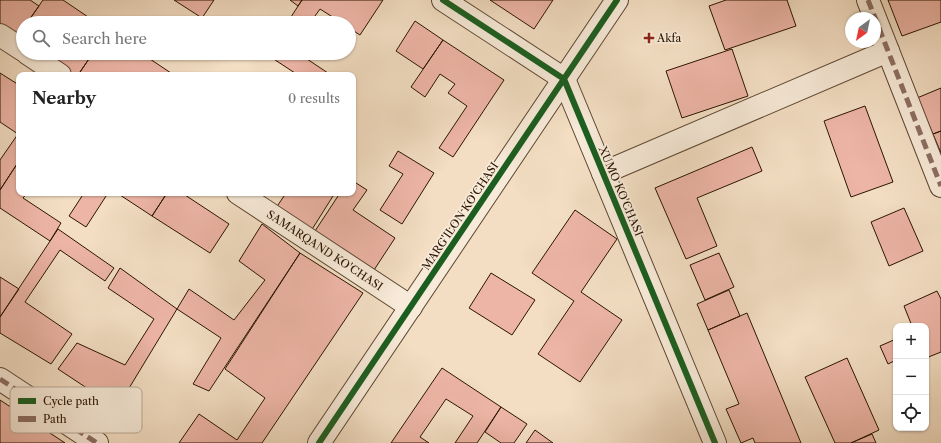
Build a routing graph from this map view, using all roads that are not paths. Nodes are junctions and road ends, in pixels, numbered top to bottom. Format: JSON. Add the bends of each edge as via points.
{"nodes":[{"id":1,"x":443,"y":0,"type":"edge"},
{"id":2,"x":617,"y":0,"type":"edge"},
{"id":3,"x":868,"y":0,"type":"edge"},
{"id":4,"x":0,"y":35,"type":"edge"},
{"id":5,"x":16,"y":45,"type":"edge"},
{"id":6,"x":888,"y":51,"type":"junction"},
{"id":7,"x":38,"y":60,"type":"edge"},
{"id":8,"x":56,"y":72,"type":"edge"},
{"id":9,"x":564,"y":79,"type":"junction"},
{"id":10,"x":603,"y":173,"type":"junction"},
{"id":11,"x":941,"y":186,"type":"edge"},
{"id":12,"x":243,"y":196,"type":"edge"},
{"id":13,"x":411,"y":307,"type":"junction"},
{"id":14,"x":0,"y":379,"type":"edge"},
{"id":15,"x":12,"y":387,"type":"edge"},
{"id":16,"x":82,"y":433,"type":"edge"},
{"id":17,"x":97,"y":443,"type":"edge"},
{"id":18,"x":319,"y":443,"type":"edge"},
{"id":19,"x":715,"y":443,"type":"edge"}],
"edges":[{"from":1,"to":9,"type":"street"},
{"from":2,"to":9,"type":"street","name":"MARG'ILON KO'CHASI"},
{"from":3,"to":6,"type":"street"},
{"from":4,"to":5,"type":"street"},
{"from":6,"to":10,"type":"street"},
{"from":6,"to":11,"type":"street"},
{"from":7,"to":8,"type":"street"},
{"from":9,"to":10,"type":"street","name":"XUMO KO'CHASI"},
{"from":9,"to":13,"type":"street","name":"MARG'ILON KO'CHASI"},
{"from":10,"to":19,"type":"street","name":"XUMO KO'CHASI"},
{"from":12,"to":13,"type":"street","name":"SAMARQAND KO'CHASI"},
{"from":13,"to":18,"type":"street","name":"MARG'ILON KO'CHASI"},
{"from":14,"to":15,"type":"street"},
{"from":16,"to":17,"type":"street"}]}
